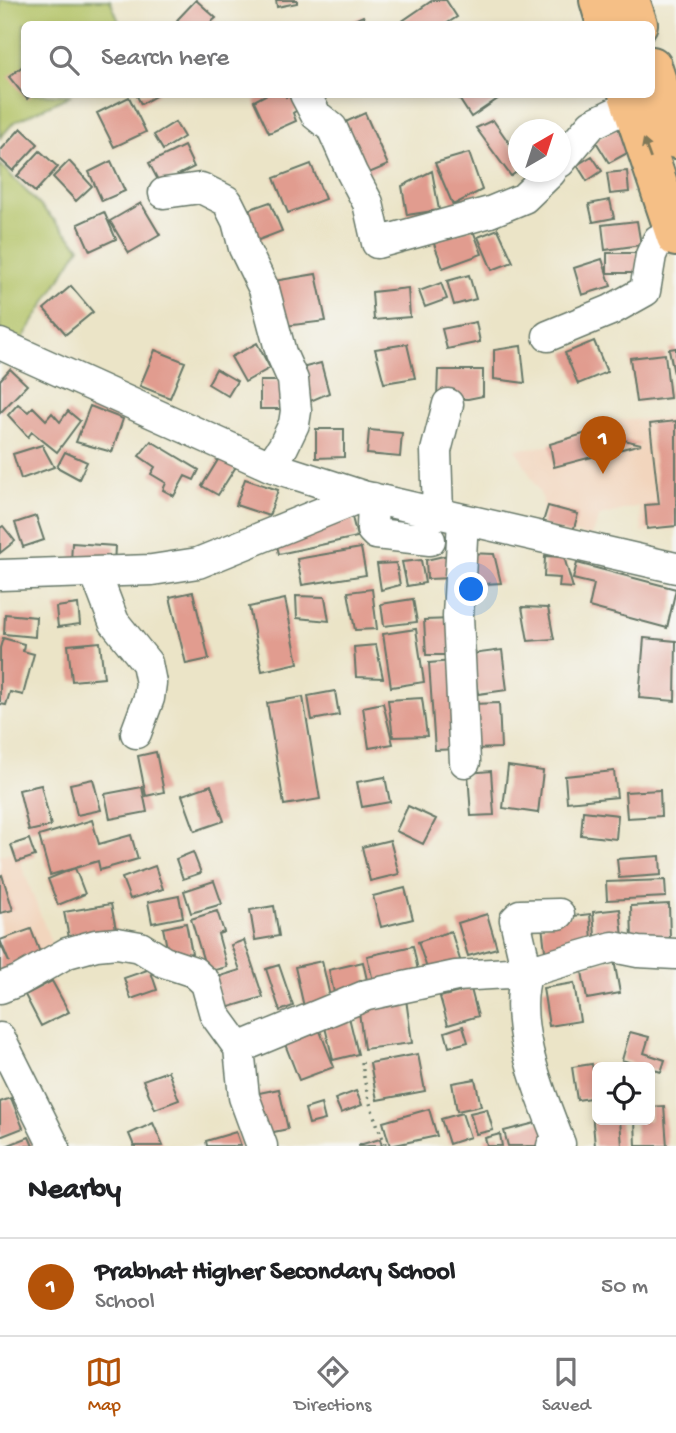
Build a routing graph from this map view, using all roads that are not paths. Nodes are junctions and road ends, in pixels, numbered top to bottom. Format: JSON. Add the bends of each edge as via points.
{"nodes":[{"id":1,"x":599,"y":0,"type":"edge"},
{"id":2,"x":630,"y":0,"type":"edge"},
{"id":3,"x":605,"y":21,"type":"edge"},
{"id":4,"x":637,"y":21,"type":"edge"},
{"id":5,"x":307,"y":98,"type":"edge"},
{"id":6,"x":629,"y":98,"type":"edge"},
{"id":7,"x":644,"y":98,"type":"edge"},
{"id":8,"x":648,"y":98,"type":"edge"},
{"id":9,"x":676,"y":139,"type":"edge"},
{"id":10,"x":571,"y":150,"type":"edge"},
{"id":11,"x":541,"y":182,"type":"edge"},
{"id":12,"x":164,"y":193,"type":"dead end"},
{"id":13,"x":675,"y":235,"type":"edge"},
{"id":14,"x":548,"y":336,"type":"dead end"},
{"id":15,"x":5,"y":353,"type":"edge"},
{"id":16,"x":448,"y":404,"type":"dead end"},
{"id":17,"x":270,"y":466,"type":"junction"},
{"id":18,"x":368,"y":497,"type":"junction"},
{"id":19,"x":444,"y":524,"type":"junction"},
{"id":20,"x":676,"y":568,"type":"edge"},
{"id":21,"x":95,"y":572,"type":"junction"},
{"id":22,"x":0,"y":575,"type":"edge"},
{"id":23,"x":136,"y":733,"type":"dead end"},
{"id":24,"x":465,"y":762,"type":"dead end"},
{"id":25,"x":559,"y":914,"type":"dead end"},
{"id":26,"x":676,"y":954,"type":"edge"},
{"id":27,"x":527,"y":972,"type":"junction"},
{"id":28,"x":0,"y":988,"type":"edge"},
{"id":29,"x":0,"y":1038,"type":"edge"},
{"id":30,"x":239,"y":1048,"type":"junction"},
{"id":31,"x":54,"y":1146,"type":"edge"},
{"id":32,"x":262,"y":1146,"type":"edge"},
{"id":33,"x":552,"y":1146,"type":"edge"}],
"edges":[{"from":1,"to":3,"type":"highway"},
{"from":2,"to":4,"type":"highway"},
{"from":5,"to":11,"type":"street","via":[[316,115],[332,128],[368,204],[377,243],[490,212],[524,198]]},
{"from":6,"to":10,"type":"street","via":[[592,124]]},
{"from":13,"to":7,"type":"highway","one_way":true},
{"from":8,"to":9,"type":"highway"},
{"from":12,"to":17,"type":"street","via":[[201,188],[227,201],[264,289],[293,380],[296,411],[294,424]]},
{"from":13,"to":14,"type":"street","via":[[658,240],[645,291]]},
{"from":15,"to":17,"type":"street"},
{"from":16,"to":19,"type":"street","via":[[436,451]]},
{"from":17,"to":18,"type":"street"},
{"from":18,"to":19,"type":"street"},
{"from":18,"to":21,"type":"street","via":[[198,563]]},
{"from":19,"to":20,"type":"street"},
{"from":19,"to":24,"type":"street","via":[[458,616]]},
{"from":21,"to":22,"type":"street"},
{"from":21,"to":23,"type":"street","via":[[114,622],[147,663],[149,698]]},
{"from":25,"to":27,"type":"street","via":[[520,915],[515,920]]},
{"from":26,"to":27,"type":"street","via":[[613,947]]},
{"from":27,"to":30,"type":"street","via":[[456,976],[367,995]]},
{"from":27,"to":33,"type":"street","via":[[521,991],[527,1046],[560,1144]]},
{"from":28,"to":30,"type":"street","via":[[67,953],[117,943],[140,947],[164,962],[194,972],[206,983],[215,1015]]},
{"from":29,"to":31,"type":"street"},
{"from":30,"to":32,"type":"street","via":[[244,1097]]}]}
